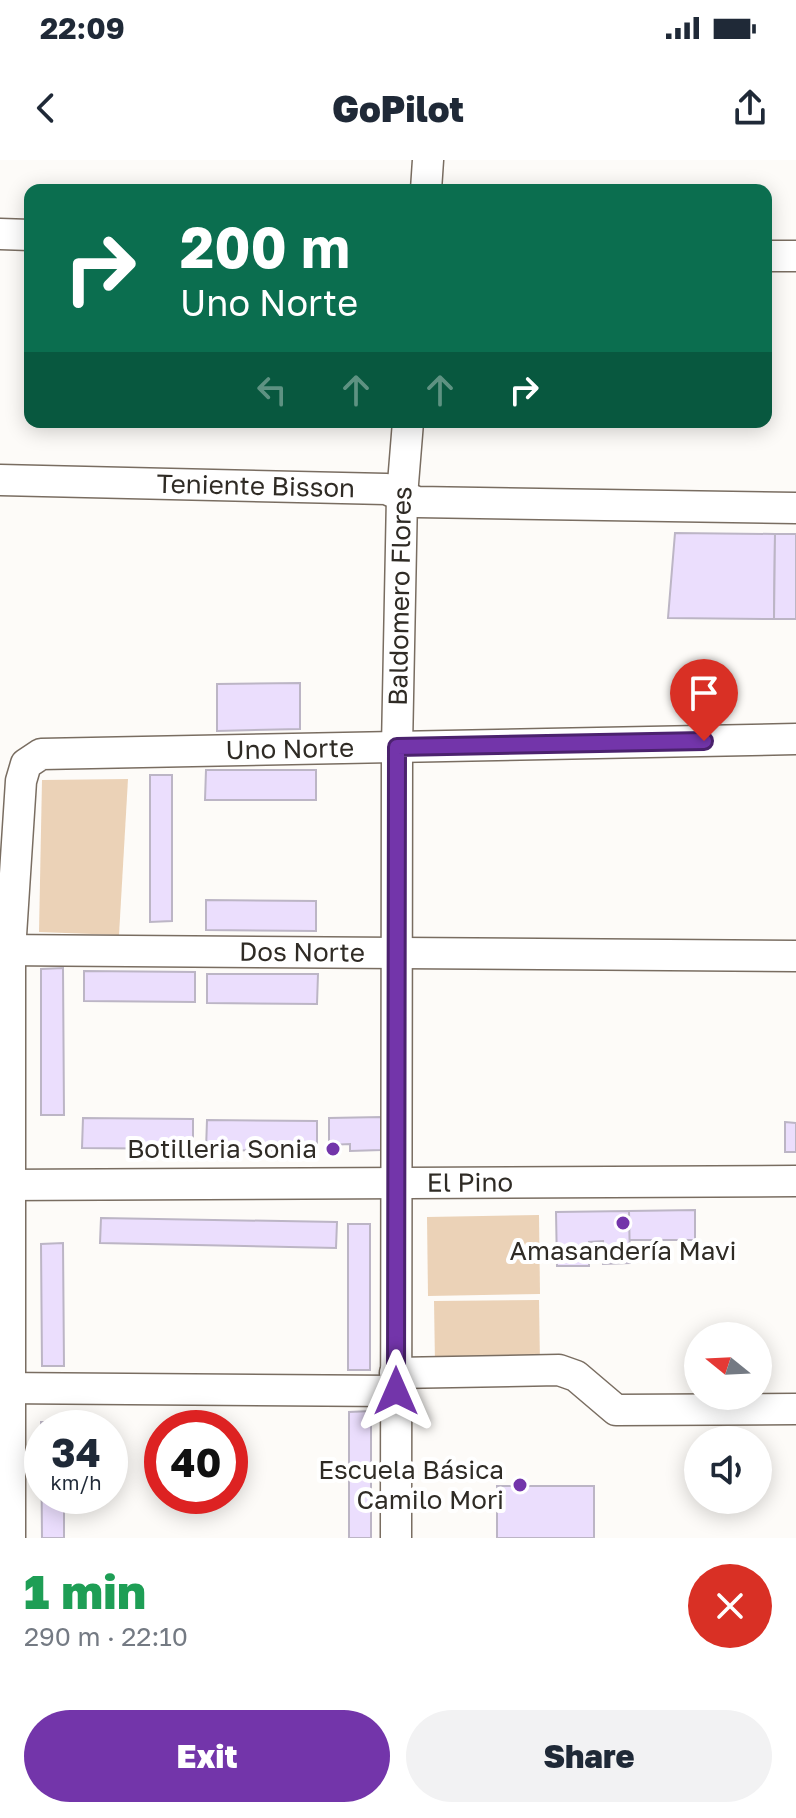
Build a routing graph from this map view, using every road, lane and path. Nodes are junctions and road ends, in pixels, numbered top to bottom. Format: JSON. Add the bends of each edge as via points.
{"nodes":[{"id":1,"x":428,"y":160,"type":"edge"},
{"id":2,"x":426,"y":184,"type":"edge"},
{"id":3,"x":0,"y":234,"type":"edge"},
{"id":4,"x":24,"y":235,"type":"edge"},
{"id":5,"x":772,"y":256,"type":"edge"},
{"id":6,"x":796,"y":256,"type":"edge"},
{"id":7,"x":408,"y":428,"type":"edge"},
{"id":8,"x":0,"y":480,"type":"edge"},
{"id":9,"x":402,"y":496,"type":"junction"},
{"id":10,"x":796,"y":508,"type":"edge"},
{"id":11,"x":796,"y":739,"type":"edge"},
{"id":12,"x":397,"y":747,"type":"junction"},
{"id":13,"x":5,"y":950,"type":"edge"},
{"id":14,"x":395,"y":955,"type":"junction"},
{"id":15,"x":796,"y":956,"type":"edge"},
{"id":16,"x":395,"y":1181,"type":"junction"},
{"id":17,"x":796,"y":1181,"type":"edge"},
{"id":18,"x":5,"y":1185,"type":"edge"},
{"id":19,"x":396,"y":1382,"type":"junction"},
{"id":20,"x":5,"y":1388,"type":"edge"},
{"id":21,"x":796,"y":1409,"type":"edge"},
{"id":22,"x":10,"y":1538,"type":"edge"},
{"id":23,"x":396,"y":1538,"type":"edge"}],
"edges":[{"from":1,"to":2,"type":"street"},
{"from":3,"to":4,"type":"street"},
{"from":5,"to":6,"type":"street"},
{"from":7,"to":9,"type":"street","name":"Baldomero Flores"},
{"from":8,"to":9,"type":"street","name":"Teniente Bisson","via":[[386,489]]},
{"from":9,"to":10,"type":"street","name":"Teniente Bisson","via":[[417,502]]},
{"from":9,"to":12,"type":"street","name":"Baldomero Flores"},
{"from":11,"to":12,"type":"street","name":"Uno Norte"},
{"from":12,"to":13,"type":"street","name":"Uno Norte","via":[[41,754],[26,764],[21,781]]},
{"from":12,"to":14,"type":"street","name":"Baldomero Flores"},
{"from":13,"to":14,"type":"street","name":"Dos Norte"},
{"from":13,"to":18,"type":"street"},
{"from":14,"to":15,"type":"street","name":"Dos Norte"},
{"from":14,"to":16,"type":"street","name":"Baldomero Flores"},
{"from":16,"to":17,"type":"street","name":"El Pino"},
{"from":16,"to":18,"type":"street","name":"El Pino"},
{"from":16,"to":19,"type":"street","name":"Baldomero Flores"},
{"from":18,"to":20,"type":"street"},
{"from":19,"to":20,"type":"street"},
{"from":19,"to":21,"type":"street","via":[[559,1370],[576,1376],[616,1410]]},
{"from":19,"to":23,"type":"street","name":"Baldomero Flores"},
{"from":20,"to":22,"type":"street"}]}
